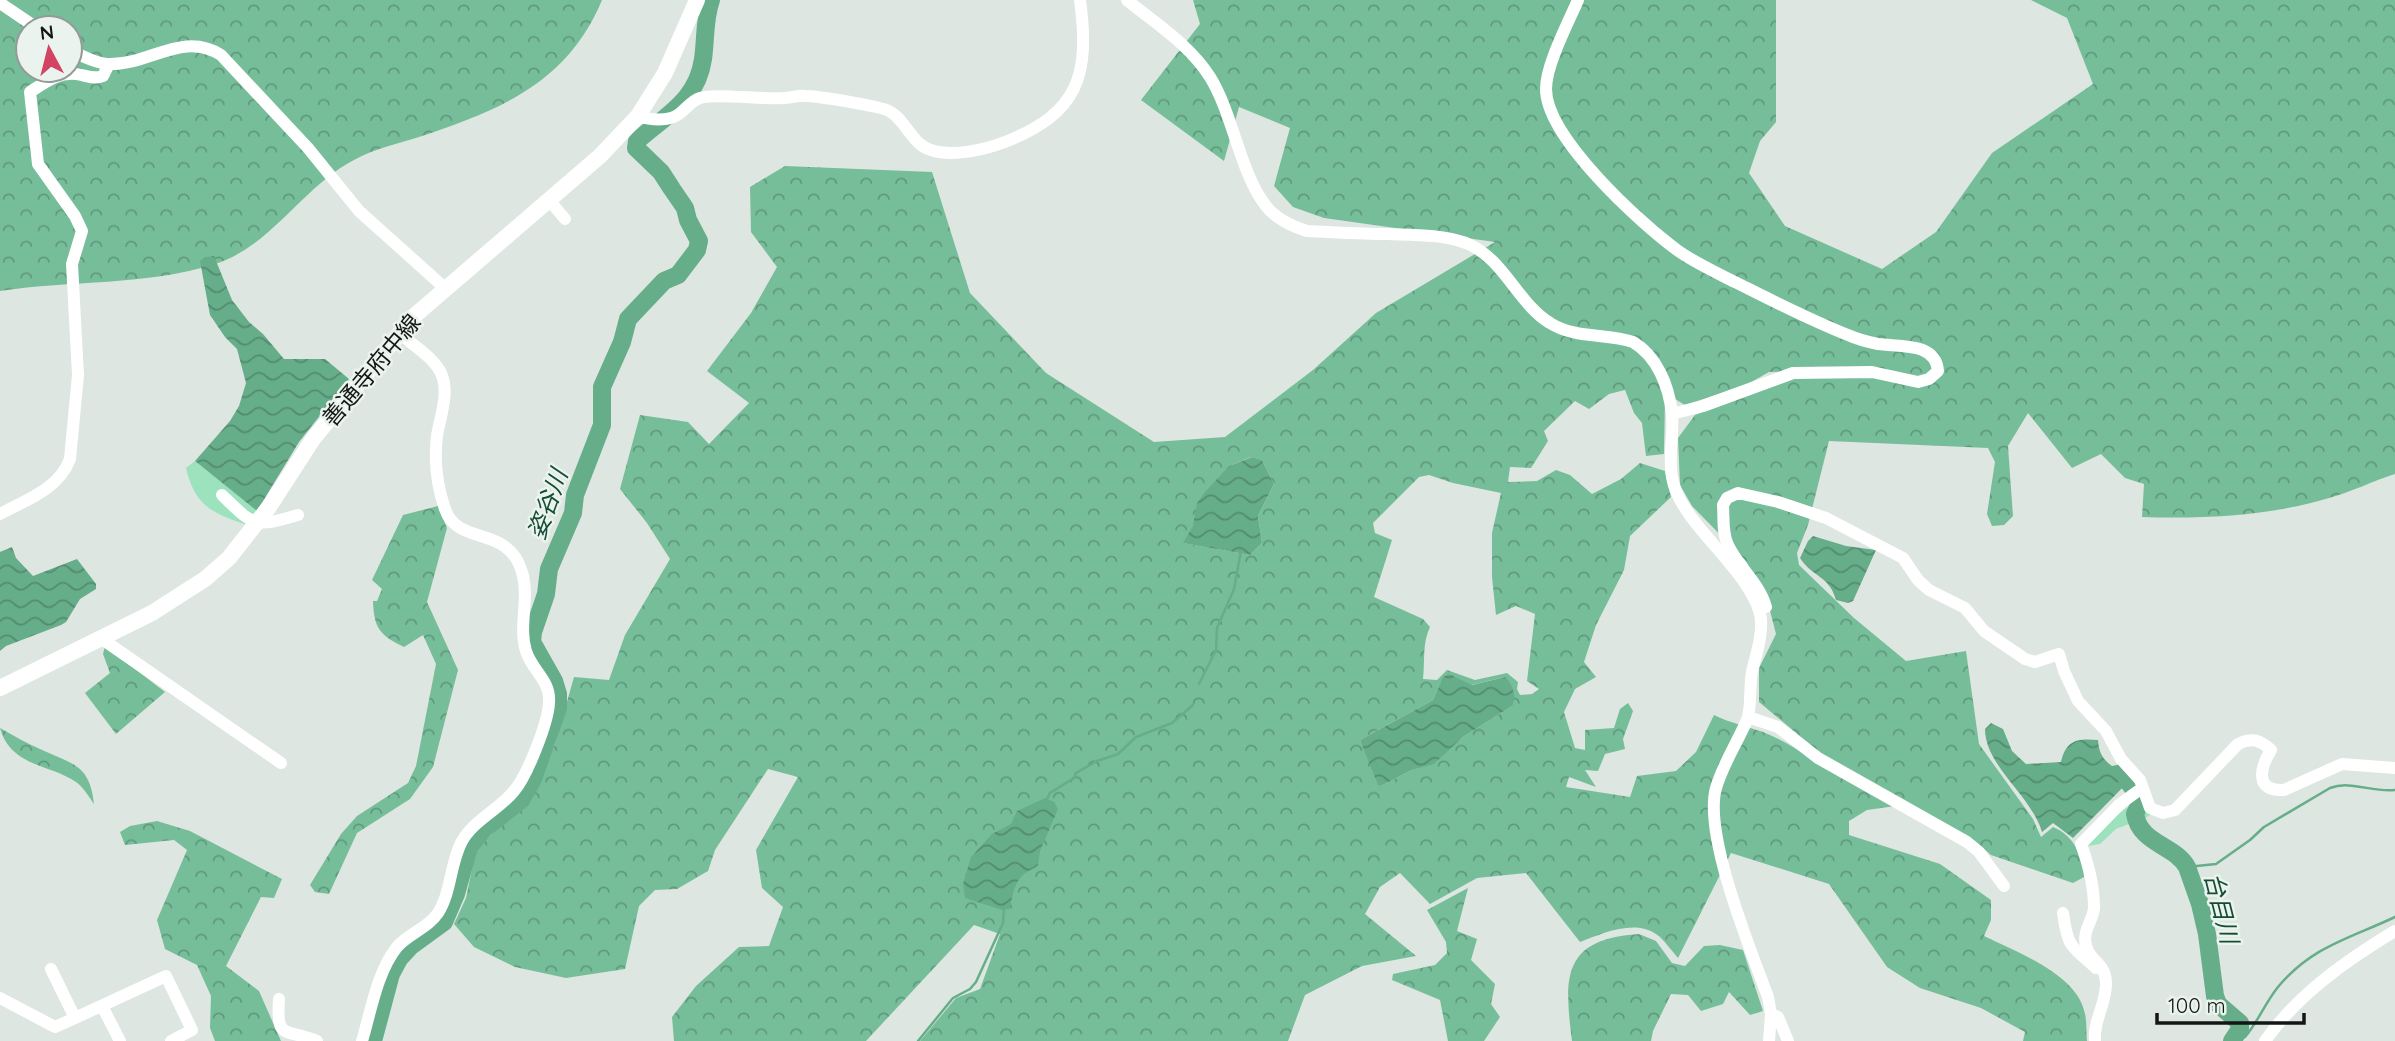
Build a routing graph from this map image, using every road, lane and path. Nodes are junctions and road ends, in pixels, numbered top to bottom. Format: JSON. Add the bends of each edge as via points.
{"nodes":[{"id":1,"x":697,"y":0,"type":"edge"},
{"id":2,"x":1080,"y":0,"type":"edge"},
{"id":3,"x":1127,"y":0,"type":"edge"},
{"id":4,"x":1578,"y":0,"type":"edge"},
{"id":5,"x":0,"y":3,"type":"edge"},
{"id":6,"x":16,"y":14,"type":"edge"},
{"id":7,"x":84,"y":57,"type":"edge"},
{"id":8,"x":109,"y":64,"type":"junction"},
{"id":9,"x":638,"y":116,"type":"junction"},
{"id":10,"x":549,"y":200,"type":"junction"},
{"id":11,"x":565,"y":219,"type":"dead end"},
{"id":12,"x":446,"y":289,"type":"junction"},
{"id":13,"x":399,"y":333,"type":"junction"},
{"id":14,"x":1672,"y":414,"type":"junction"},
{"id":15,"x":222,"y":495,"type":"dead end"},
{"id":16,"x":0,"y":514,"type":"edge"},
{"id":17,"x":298,"y":515,"type":"dead end"},
{"id":18,"x":257,"y":524,"type":"junction"},
{"id":19,"x":1761,"y":622,"type":"junction"},
{"id":20,"x":102,"y":639,"type":"junction"},
{"id":21,"x":0,"y":688,"type":"edge"},
{"id":22,"x":1748,"y":717,"type":"junction"},
{"id":23,"x":281,"y":763,"type":"dead end"},
{"id":24,"x":2395,"y":768,"type":"edge"},
{"id":25,"x":2142,"y":788,"type":"junction"},
{"id":26,"x":2004,"y":886,"type":"dead end"},
{"id":27,"x":2063,"y":913,"type":"dead end"},
{"id":28,"x":2395,"y":931,"type":"edge"},
{"id":29,"x":51,"y":969,"type":"dead end"},
{"id":30,"x":0,"y":998,"type":"edge"},
{"id":31,"x":2104,"y":998,"type":"junction"},
{"id":32,"x":279,"y":999,"type":"dead end"},
{"id":33,"x":103,"y":1006,"type":"junction"},
{"id":34,"x":1772,"y":1014,"type":"junction"},
{"id":35,"x":75,"y":1018,"type":"junction"},
{"id":36,"x":290,"y":1038,"type":"edge"},
{"id":37,"x":120,"y":1041,"type":"edge"},
{"id":38,"x":171,"y":1041,"type":"edge"},
{"id":39,"x":317,"y":1041,"type":"edge"},
{"id":40,"x":362,"y":1041,"type":"edge"},
{"id":41,"x":1769,"y":1041,"type":"edge"},
{"id":42,"x":1788,"y":1041,"type":"edge"},
{"id":43,"x":2095,"y":1041,"type":"edge"},
{"id":44,"x":2265,"y":1041,"type":"edge"}],
"edges":[{"from":1,"to":9,"type":"main road","name":"善通寺府中線","via":[[665,73]]},
{"from":2,"to":9,"type":"street","via":[[1083,56],[1075,87],[1064,106],[1049,120],[993,147],[929,150],[888,111],[804,95],[702,97],[678,116],[652,121]]},
{"from":3,"to":14,"type":"street","via":[[1196,58],[1210,78],[1253,183],[1276,216],[1307,231],[1413,234],[1466,244],[1501,269],[1536,313],[1561,330],[1622,338],[1642,347],[1661,373]]},
{"from":4,"to":14,"type":"street","via":[[1546,88],[1548,108],[1572,147],[1618,197],[1678,251],[1706,267],[1849,335],[1917,347],[1938,362],[1934,377],[1918,382],[1872,372],[1784,375]]},
{"from":5,"to":6,"type":"street"},
{"from":7,"to":8,"type":"street"},
{"from":8,"to":12,"type":"street","via":[[191,45],[206,46],[221,55],[316,156],[359,211]]},
{"from":8,"to":16,"type":"street","via":[[98,78],[65,74],[30,92],[38,164],[82,231],[72,264],[78,375],[66,468],[55,483]]},
{"from":9,"to":10,"type":"main road","name":"善通寺府中線"},
{"from":10,"to":11,"type":"street"},
{"from":10,"to":12,"type":"main road","name":"善通寺府中線"},
{"from":12,"to":13,"type":"main road","name":"善通寺府中線"},
{"from":13,"to":18,"type":"main road","name":"善通寺府中線","via":[[313,439]]},
{"from":13,"to":40,"type":"street","via":[[435,363],[443,379],[436,466],[448,517],[457,527],[510,548],[518,561],[525,594],[525,650],[545,680],[550,701],[524,776],[514,792],[461,842],[438,914],[398,946],[386,965]]},
{"from":14,"to":19,"type":"street","via":[[1671,464],[1677,493],[1749,590]]},
{"from":15,"to":18,"type":"street"},
{"from":17,"to":18,"type":"street"},
{"from":18,"to":20,"type":"main road","name":"善通寺府中線","via":[[205,579]]},
{"from":19,"to":22,"type":"street"},
{"from":19,"to":25,"type":"street","via":[[1768,614],[1764,600],[1724,533],[1723,505],[1738,493],[1826,518],[1903,558],[1929,590],[1965,608],[1984,631],[2025,659],[2035,662],[2059,654],[2078,701],[2106,731]]},
{"from":20,"to":21,"type":"main road","name":"善通寺府中線"},
{"from":20,"to":23,"type":"street"},
{"from":22,"to":26,"type":"street","via":[[1778,727],[1818,758],[1967,842]]},
{"from":22,"to":34,"type":"street","via":[[1723,769],[1714,804],[1723,866]]},
{"from":24,"to":25,"type":"street","via":[[2342,764],[2278,791],[2266,785],[2261,775],[2271,750],[2253,739],[2238,744],[2169,813],[2150,808]]},
{"from":25,"to":31,"type":"street","via":[[2081,844],[2094,910],[2085,942],[2105,972]]},
{"from":27,"to":31,"type":"street","via":[[2066,937],[2078,955],[2100,973]]},
{"from":28,"to":44,"type":"street","via":[[2297,1003]]},
{"from":29,"to":35,"type":"street"},
{"from":30,"to":35,"type":"street","via":[[55,1027]]},
{"from":31,"to":43,"type":"street"},
{"from":32,"to":36,"type":"street","via":[[278,1022]]},
{"from":33,"to":35,"type":"street"},
{"from":33,"to":37,"type":"street"},
{"from":33,"to":38,"type":"street","via":[[166,976],[192,1030]]},
{"from":34,"to":41,"type":"street"},
{"from":34,"to":42,"type":"street","via":[[1778,1017]]},
{"from":36,"to":39,"type":"street","via":[[304,1036]]}]}
